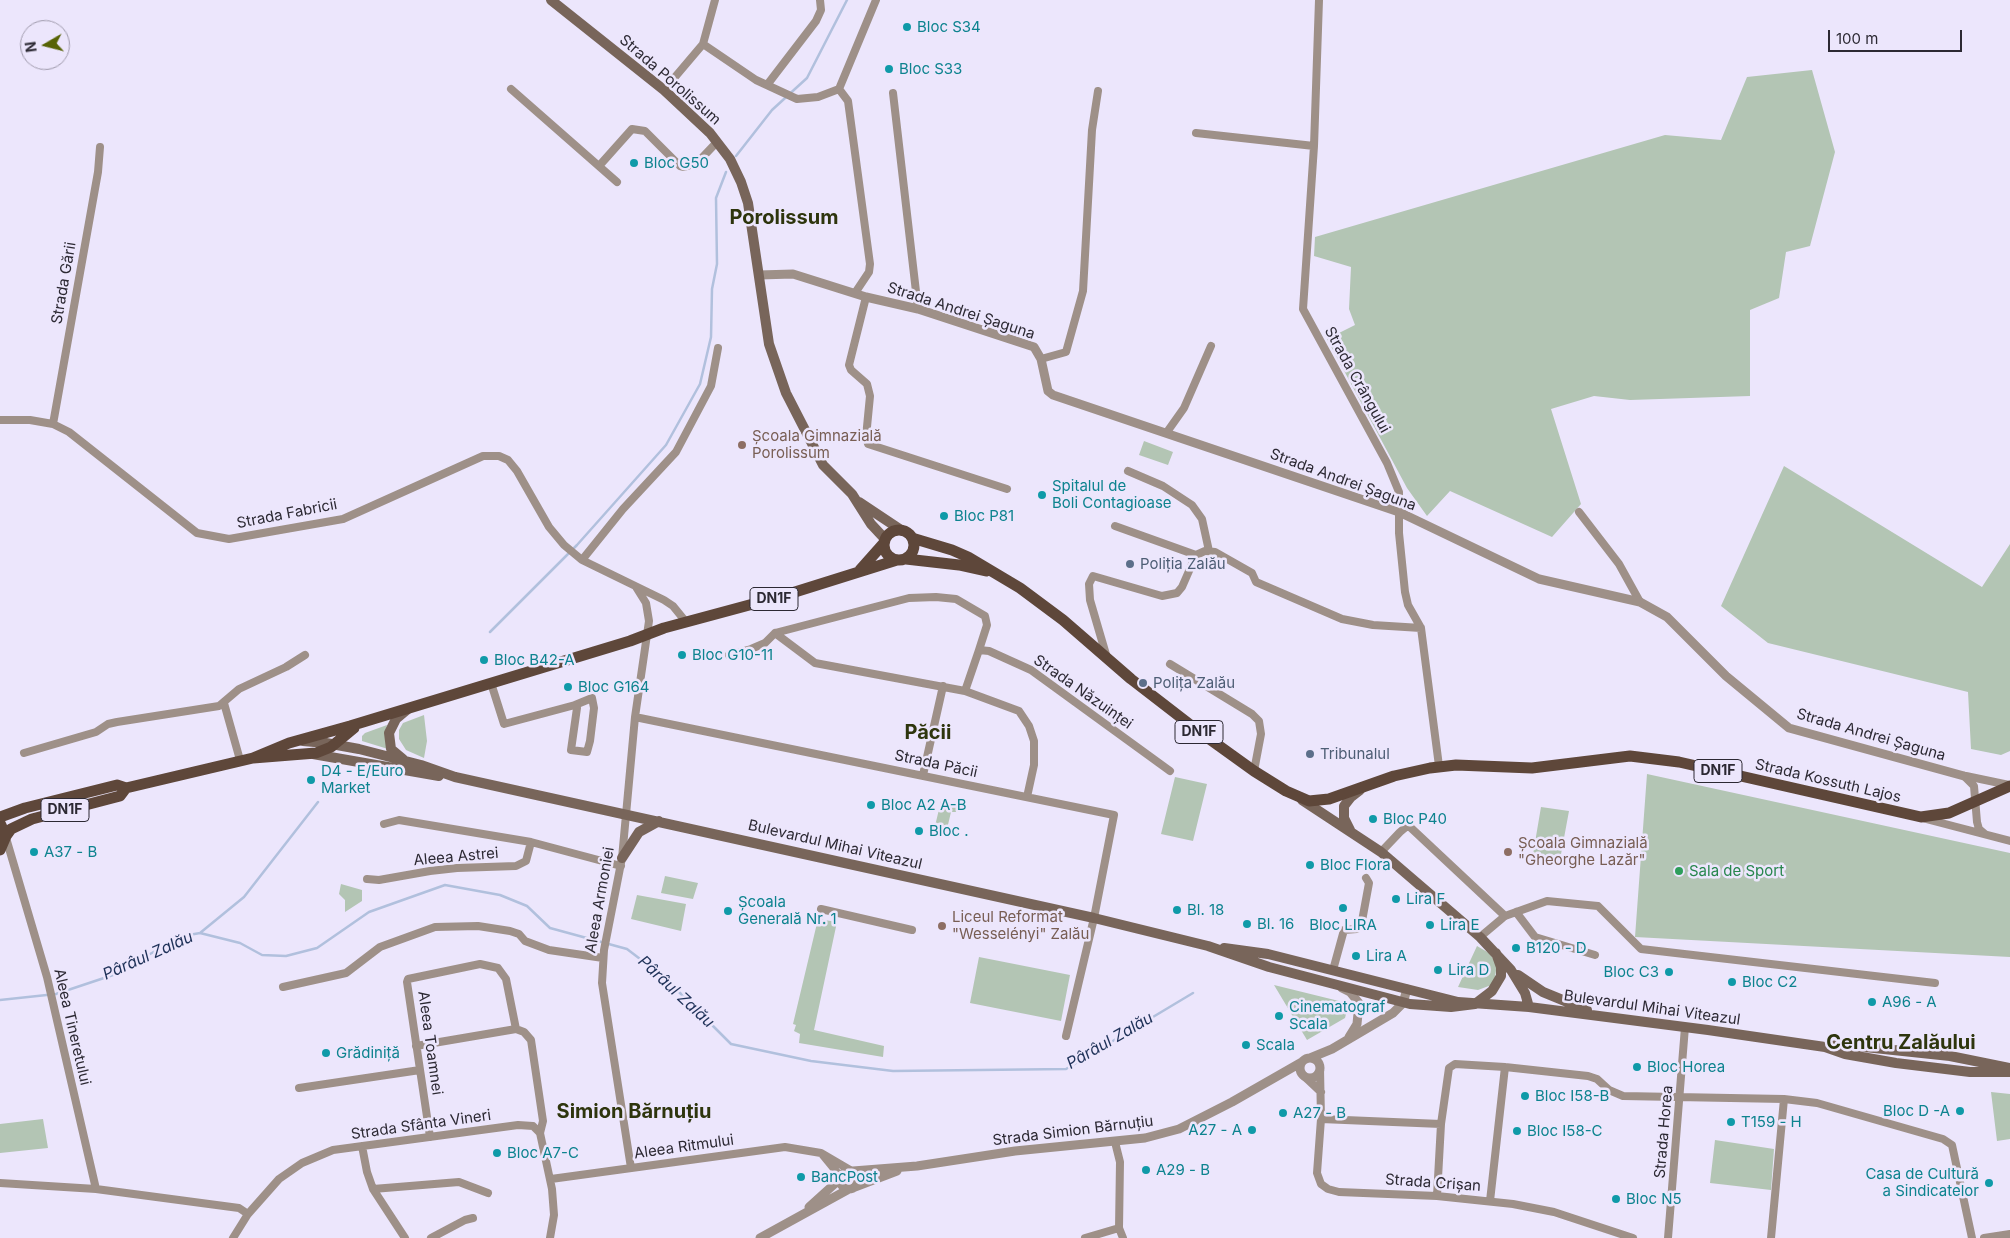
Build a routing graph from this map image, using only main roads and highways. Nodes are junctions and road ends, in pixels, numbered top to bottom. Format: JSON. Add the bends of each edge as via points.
{"nodes":[{"id":1,"x":551,"y":0,"type":"edge"},
{"id":2,"x":858,"y":502,"type":"junction"},
{"id":3,"x":901,"y":530,"type":"junction"},
{"id":4,"x":912,"y":538,"type":"junction"},
{"id":5,"x":885,"y":541,"type":"junction"},
{"id":6,"x":901,"y":559,"type":"junction"},
{"id":7,"x":860,"y":570,"type":"junction"},
{"id":8,"x":1000,"y":576,"type":"junction"},
{"id":9,"x":410,"y":708,"type":"junction"},
{"id":10,"x":366,"y":721,"type":"junction"},
{"id":11,"x":289,"y":743,"type":"junction"},
{"id":12,"x":338,"y":743,"type":"junction"},
{"id":13,"x":309,"y":754,"type":"junction"},
{"id":14,"x":253,"y":758,"type":"junction"},
{"id":15,"x":346,"y":759,"type":"junction"},
{"id":16,"x":408,"y":762,"type":"junction"},
{"id":17,"x":455,"y":777,"type":"junction"},
{"id":18,"x":1370,"y":784,"type":"junction"},
{"id":19,"x":2010,"y":786,"type":"edge"},
{"id":20,"x":126,"y":788,"type":"junction"},
{"id":21,"x":1341,"y":795,"type":"junction"},
{"id":22,"x":1297,"y":797,"type":"junction"},
{"id":23,"x":0,"y":817,"type":"edge"},
{"id":24,"x":1331,"y":817,"type":"junction"},
{"id":25,"x":659,"y":821,"type":"junction"},
{"id":26,"x":0,"y":823,"type":"edge"},
{"id":27,"x":1350,"y":830,"type":"junction"},
{"id":28,"x":6,"y":837,"type":"junction"},
{"id":29,"x":0,"y":851,"type":"edge"},
{"id":30,"x":621,"y":862,"type":"road end"},
{"id":31,"x":1208,"y":946,"type":"junction"},
{"id":32,"x":1496,"y":954,"type":"junction"},
{"id":33,"x":1511,"y":970,"type":"junction"},
{"id":34,"x":1475,"y":1004,"type":"junction"},
{"id":35,"x":1529,"y":1007,"type":"junction"},
{"id":36,"x":1610,"y":1017,"type":"junction"},
{"id":37,"x":1825,"y":1047,"type":"junction"},
{"id":38,"x":2010,"y":1068,"type":"edge"},
{"id":39,"x":2010,"y":1072,"type":"edge"}],
"edges":[{"from":1,"to":2,"type":"main road","name":"Strada Porolissum","via":[[664,90],[717,142],[734,166],[745,192],[769,344],[786,393],[823,465]]},
{"from":2,"to":3,"type":"main road","name":"Strada Porolissum"},
{"from":2,"to":5,"type":"main road","name":"Strada Porolissum"},
{"from":3,"to":4,"type":"main road","number":"DN1F"},
{"from":3,"to":5,"type":"main road","via":[[892,532]]},
{"from":4,"to":6,"type":"main road","via":[[912,552]]},
{"from":4,"to":8,"type":"main road","number":"DN1F","via":[[952,550]]},
{"from":5,"to":6,"type":"main road","via":[[888,556]]},
{"from":5,"to":7,"type":"main road"},
{"from":6,"to":7,"type":"main road","number":"DN1F"},
{"from":6,"to":8,"type":"main road","number":"DN1F","via":[[959,564]]},
{"from":7,"to":9,"type":"main road","number":"DN1F"},
{"from":8,"to":22,"type":"main road","number":"DN1F","via":[[1056,615],[1177,715],[1254,771]]},
{"from":9,"to":10,"type":"main road","number":"DN1F"},
{"from":9,"to":16,"type":"main road","via":[[396,719],[389,733],[392,749]]},
{"from":10,"to":11,"type":"main road","number":"DN1F"},
{"from":10,"to":12,"type":"main road","number":"DN1F"},
{"from":11,"to":12,"type":"main road","name":"Bulevardul Mihai Viteazul"},
{"from":11,"to":14,"type":"main road","name":"Bulevardul Mihai Viteazul"},
{"from":12,"to":13,"type":"main road","number":"DN1F"},
{"from":12,"to":15,"type":"main road","via":[[339,754]]},
{"from":12,"to":16,"type":"main road","name":"Bulevardul Mihai Viteazul"},
{"from":13,"to":14,"type":"main road","name":"Bulevardul Mihai Viteazul","number":"DN1F"},
{"from":13,"to":15,"type":"main road","name":"Bulevardul Mihai Viteazul","number":"DN1F"},
{"from":14,"to":20,"type":"main road","name":"Bulevardul Mihai Viteazul","number":"DN1F"},
{"from":15,"to":17,"type":"main road","name":"Bulevardul Mihai Viteazul","number":"DN1F","via":[[418,774]]},
{"from":16,"to":17,"type":"main road","name":"Bulevardul Mihai Viteazul"},
{"from":17,"to":25,"type":"main road","name":"Bulevardul Mihai Viteazul"},
{"from":18,"to":19,"type":"main road","name":"Strada Kossuth Lajos","number":"DN1F","via":[[1439,766],[1523,768],[1646,756],[1912,816],[1938,815]]},
{"from":18,"to":21,"type":"main road","name":"Strada Kossuth Lajos","number":"DN1F"},
{"from":18,"to":27,"type":"main road","name":"Strada Kossuth Lajos","via":[[1354,793],[1344,806],[1344,818]]},
{"from":20,"to":23,"type":"main road","name":"Bulevardul Mihai Viteazul","number":"DN1F","via":[[117,785]]},
{"from":20,"to":28,"type":"main road","name":"Bulevardul Mihai Viteazul","number":"DN1F","via":[[120,796],[32,819],[11,829]]},
{"from":21,"to":22,"type":"main road","name":"Strada Kossuth Lajos","number":"DN1F","via":[[1319,801]]},
{"from":21,"to":24,"type":"main road","name":"Strada Kossuth Lajos","via":[[1325,805]]},
{"from":22,"to":24,"type":"main road"},
{"from":24,"to":27,"type":"main road"},
{"from":25,"to":30,"type":"main road","via":[[639,832]]},
{"from":25,"to":31,"type":"main road","name":"Bulevardul Mihai Viteazul"},
{"from":26,"to":28,"type":"main road"},
{"from":27,"to":32,"type":"main road","via":[[1381,852]]},
{"from":28,"to":29,"type":"main road","number":"DN1F"},
{"from":31,"to":34,"type":"main road","name":"Bulevardul Mihai Viteazul","via":[[1268,954]]},
{"from":31,"to":34,"type":"main road","name":"Bulevardul Mihai Viteazul","via":[[1269,967],[1403,1003],[1451,1007]]},
{"from":32,"to":33,"type":"main road"},
{"from":32,"to":34,"type":"main road","via":[[1501,976],[1492,991]]},
{"from":33,"to":35,"type":"main road","via":[[1526,993]]},
{"from":33,"to":36,"type":"main road","via":[[1552,996]]},
{"from":34,"to":35,"type":"main road","name":"Bulevardul Mihai Viteazul"},
{"from":35,"to":36,"type":"main road","name":"Bulevardul Mihai Viteazul"},
{"from":36,"to":37,"type":"main road","name":"Bulevardul Mihai Viteazul"},
{"from":37,"to":38,"type":"main road","name":"Bulevardul Mihai Viteazul","via":[[1846,1045],[1950,1056]]},
{"from":37,"to":39,"type":"main road","name":"Bulevardul Mihai Viteazul","via":[[1896,1063],[1970,1072]]}]}
